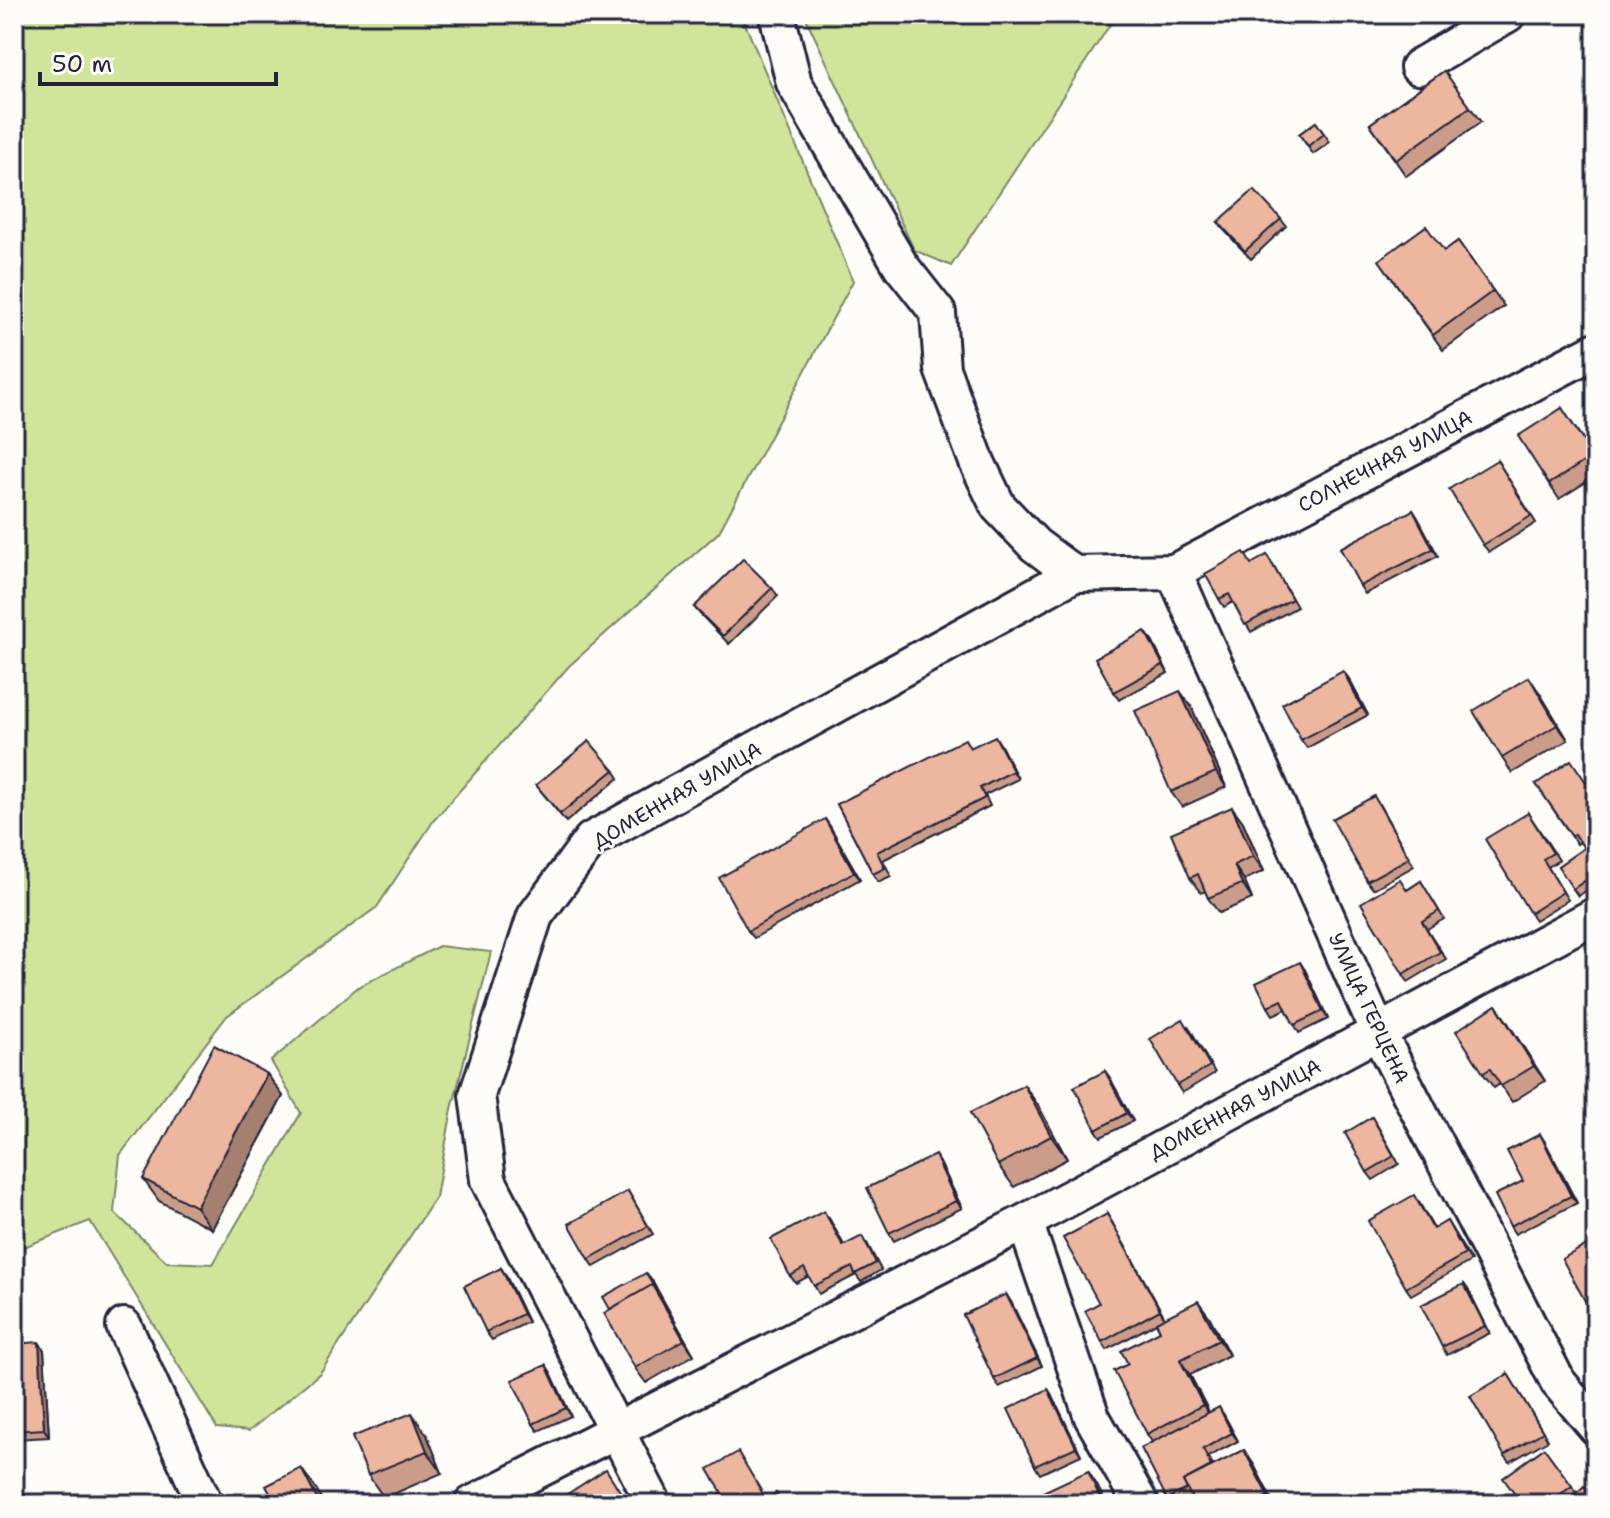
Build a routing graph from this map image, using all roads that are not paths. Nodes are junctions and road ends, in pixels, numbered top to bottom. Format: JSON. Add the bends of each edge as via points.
{"nodes":[{"id":1,"x":777,"y":14,"type":"edge"},
{"id":2,"x":1508,"y":14,"type":"edge"},
{"id":3,"x":1418,"y":67,"type":"dead end"},
{"id":4,"x":1596,"y":350,"type":"edge"},
{"id":5,"x":1174,"y":572,"type":"junction"},
{"id":6,"x":1074,"y":574,"type":"junction"},
{"id":7,"x":1596,"y":915,"type":"edge"},
{"id":8,"x":1378,"y":1032,"type":"junction"},
{"id":9,"x":1025,"y":1222,"type":"junction"},
{"id":10,"x":124,"y":1326,"type":"dead end"},
{"id":11,"x":1596,"y":1427,"type":"edge"},
{"id":12,"x":616,"y":1432,"type":"junction"},
{"id":13,"x":205,"y":1504,"type":"edge"},
{"id":14,"x":472,"y":1504,"type":"edge"},
{"id":15,"x":654,"y":1504,"type":"edge"},
{"id":16,"x":1141,"y":1504,"type":"edge"}],
"edges":[{"from":1,"to":6,"type":"street","via":[[794,83],[901,266],[938,313],[942,369],[998,506],[1035,545]]},
{"from":2,"to":3,"type":"street"},
{"from":4,"to":5,"type":"street","name":"СОЛНЕЧНАЯ УЛИЦА"},
{"from":5,"to":6,"type":"street","name":"ДОМЕННАЯ УЛИЦА"},
{"from":5,"to":8,"type":"street","name":"УЛИЦА ГЕРЦЕНА"},
{"from":6,"to":12,"type":"street","name":"ДОМЕННАЯ УЛИЦА","via":[[591,840],[535,916],[477,1095],[488,1180]]},
{"from":7,"to":8,"type":"street","name":"ДОМЕННАЯ УЛИЦА"},
{"from":8,"to":9,"type":"street","name":"ДОМЕННАЯ УЛИЦА"},
{"from":8,"to":11,"type":"street","name":"УЛИЦА ГЕРЦЕНА","via":[[1558,1382]]},
{"from":9,"to":12,"type":"street","name":"ДОМЕННАЯ УЛИЦА"},
{"from":9,"to":16,"type":"street","via":[[1092,1417]]},
{"from":10,"to":13,"type":"street"},
{"from":12,"to":14,"type":"street","name":"ДОМЕННАЯ УЛИЦА"},
{"from":12,"to":15,"type":"street"}]}
